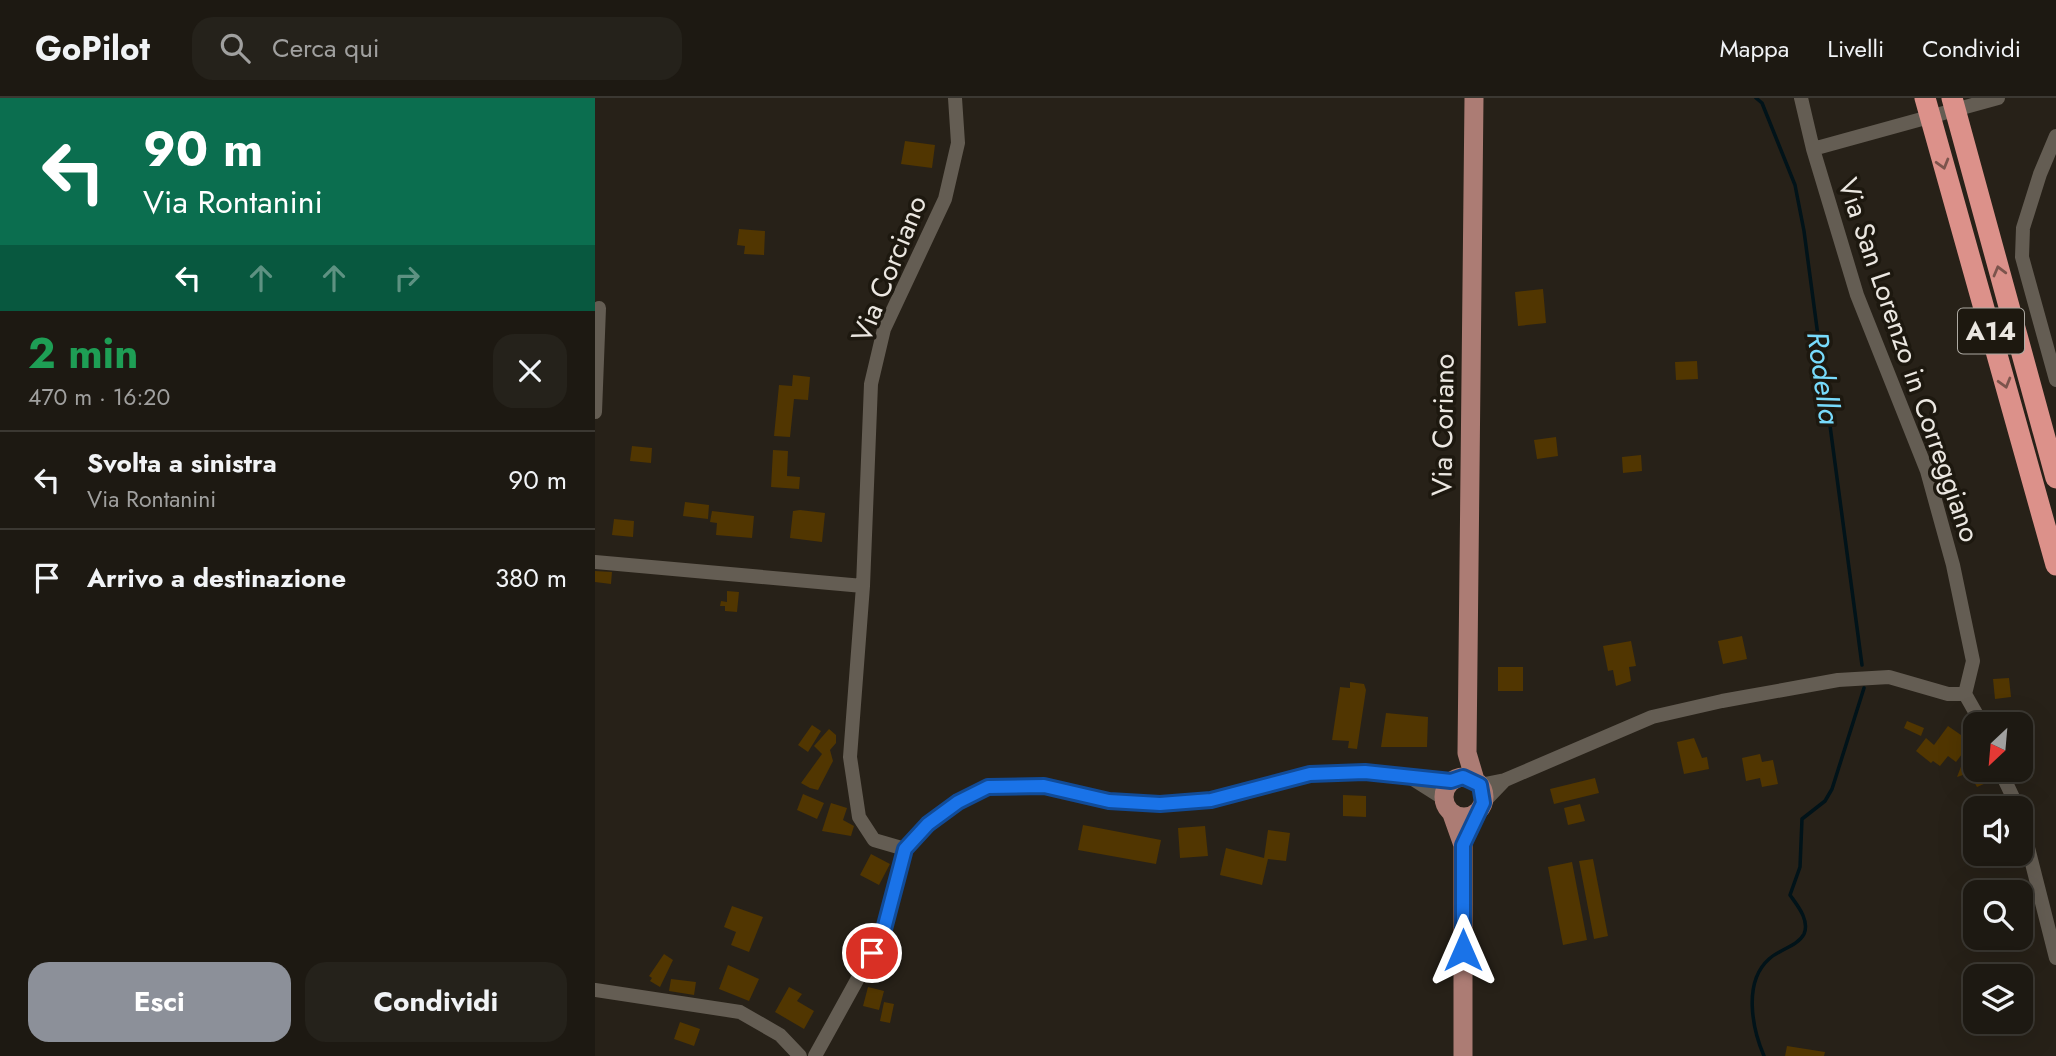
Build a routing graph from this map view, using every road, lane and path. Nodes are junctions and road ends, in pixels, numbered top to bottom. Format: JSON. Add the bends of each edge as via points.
{"nodes":[{"id":1,"x":955,"y":98,"type":"edge"},
{"id":2,"x":1474,"y":98,"type":"edge"},
{"id":3,"x":1801,"y":98,"type":"edge"},
{"id":4,"x":1925,"y":98,"type":"edge"},
{"id":5,"x":1952,"y":98,"type":"edge"},
{"id":6,"x":1998,"y":98,"type":"edge"},
{"id":7,"x":2056,"y":136,"type":"edge"},
{"id":8,"x":1813,"y":149,"type":"junction"},
{"id":9,"x":599,"y":308,"type":"dead end"},
{"id":10,"x":2056,"y":380,"type":"edge"},
{"id":11,"x":595,"y":412,"type":"edge"},
{"id":12,"x":2056,"y":478,"type":"edge"},
{"id":13,"x":595,"y":562,"type":"edge"},
{"id":14,"x":2056,"y":565,"type":"edge"},
{"id":15,"x":863,"y":586,"type":"junction"},
{"id":16,"x":1965,"y":694,"type":"junction"},
{"id":17,"x":1975,"y":712,"type":"edge"},
{"id":18,"x":1465,"y":794,"type":"junction"},
{"id":19,"x":905,"y":849,"type":"junction"},
{"id":20,"x":2033,"y":866,"type":"edge"},
{"id":21,"x":2056,"y":958,"type":"edge"},
{"id":22,"x":595,"y":990,"type":"edge"},
{"id":23,"x":800,"y":1056,"type":"edge"},
{"id":24,"x":815,"y":1056,"type":"edge"},
{"id":25,"x":1463,"y":1056,"type":"edge"}],
"edges":[{"from":1,"to":15,"type":"street","name":"Via Corciano","via":[[958,143],[945,199],[884,329],[871,384]]},
{"from":2,"to":18,"type":"main road","name":"Via Coriano"},
{"from":3,"to":8,"type":"street","name":"Via San Lorenzo in Correggiano"},
{"from":4,"to":14,"type":"highway","number":"A14","one_way":true},
{"from":12,"to":5,"type":"highway","number":"A14","one_way":true},
{"from":6,"to":8,"type":"street","name":"Via San Lorenzo in Correggiano"},
{"from":7,"to":10,"type":"street","via":[[2023,228],[2022,257]]},
{"from":8,"to":16,"type":"street","name":"Via San Lorenzo in Correggiano","via":[[1857,295],[1927,471],[1973,661]]},
{"from":9,"to":11,"type":"street"},
{"from":13,"to":15,"type":"street"},
{"from":15,"to":19,"type":"street","name":"Via Corciano","via":[[850,757],[859,817],[874,840]]},
{"from":16,"to":17,"type":"street"},
{"from":16,"to":18,"type":"street","via":[[1948,694],[1889,677],[1838,680],[1735,699],[1652,717]]},
{"from":18,"to":19,"type":"street","via":[[1409,776],[1365,772],[1310,774],[1211,800],[1160,804],[1109,801],[1044,786],[988,787],[928,824]]},
{"from":18,"to":25,"type":"main road","name":"Via Coriano"},
{"from":19,"to":24,"type":"street","via":[[883,933]]},
{"from":20,"to":21,"type":"street"},
{"from":22,"to":23,"type":"street","via":[[740,1012],[780,1035]]}]}
